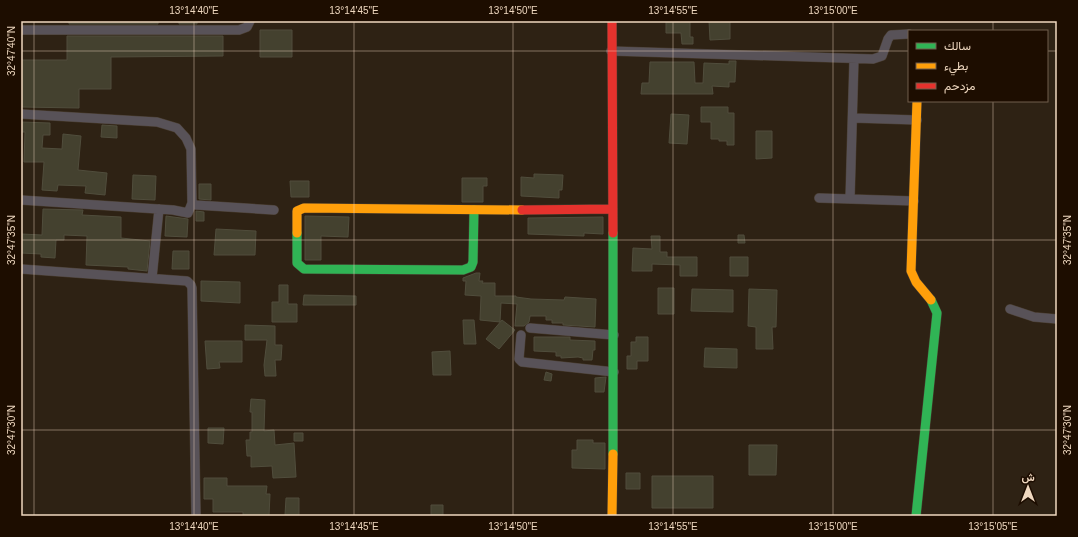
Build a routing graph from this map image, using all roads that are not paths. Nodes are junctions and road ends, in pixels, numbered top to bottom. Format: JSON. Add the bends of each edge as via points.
{"nodes":[{"id":1,"x":250,"y":21,"type":"edge"},
{"id":2,"x":612,"y":21,"type":"edge"},
{"id":3,"x":21,"y":30,"type":"edge"},
{"id":4,"x":908,"y":34,"type":"edge"},
{"id":5,"x":611,"y":51,"type":"junction"},
{"id":6,"x":854,"y":59,"type":"junction"},
{"id":7,"x":917,"y":102,"type":"edge"},
{"id":8,"x":21,"y":114,"type":"edge"},
{"id":9,"x":853,"y":118,"type":"junction"},
{"id":10,"x":917,"y":120,"type":"junction"},
{"id":11,"x":819,"y":198,"type":"dead end"},
{"id":12,"x":850,"y":199,"type":"junction"},
{"id":13,"x":21,"y":200,"type":"edge"},
{"id":14,"x":914,"y":201,"type":"junction"},
{"id":15,"x":192,"y":203,"type":"junction"},
{"id":16,"x":159,"y":209,"type":"junction"},
{"id":17,"x":613,"y":209,"type":"junction"},
{"id":18,"x":274,"y":210,"type":"dead end"},
{"id":19,"x":474,"y":210,"type":"junction"},
{"id":20,"x":21,"y":269,"type":"edge"},
{"id":21,"x":152,"y":278,"type":"junction"},
{"id":22,"x":1010,"y":309,"type":"dead end"},
{"id":23,"x":1057,"y":319,"type":"edge"},
{"id":24,"x":530,"y":328,"type":"dead end"},
{"id":25,"x":521,"y":334,"type":"dead end"},
{"id":26,"x":614,"y":335,"type":"junction"},
{"id":27,"x":614,"y":372,"type":"junction"},
{"id":28,"x":196,"y":516,"type":"edge"},
{"id":29,"x":612,"y":516,"type":"edge"},
{"id":30,"x":916,"y":516,"type":"edge"}],
"edges":[{"from":1,"to":3,"type":"street","via":[[247,27],[239,30]]},
{"from":2,"to":5,"type":"street"},
{"from":4,"to":6,"type":"street","via":[[890,36],[880,57]]},
{"from":5,"to":6,"type":"street"},
{"from":5,"to":17,"type":"street"},
{"from":6,"to":9,"type":"street"},
{"from":7,"to":10,"type":"street"},
{"from":8,"to":15,"type":"street","via":[[157,122],[177,128],[191,149]]},
{"from":9,"to":10,"type":"street"},
{"from":9,"to":12,"type":"street"},
{"from":10,"to":14,"type":"street"},
{"from":11,"to":12,"type":"street"},
{"from":12,"to":14,"type":"street"},
{"from":13,"to":16,"type":"street"},
{"from":14,"to":30,"type":"street","via":[[911,271],[937,313]]},
{"from":15,"to":16,"type":"street","via":[[188,213]]},
{"from":15,"to":18,"type":"street","via":[[196,206]]},
{"from":16,"to":21,"type":"street"},
{"from":17,"to":19,"type":"street"},
{"from":17,"to":26,"type":"street"},
{"from":19,"to":19,"type":"street","via":[[300,209],[297,212],[296,263],[304,269],[463,270],[471,267],[473,262]]},
{"from":20,"to":21,"type":"street"},
{"from":21,"to":28,"type":"street","via":[[187,281],[192,288]]},
{"from":22,"to":23,"type":"street","via":[[1034,317]]},
{"from":24,"to":26,"type":"street"},
{"from":25,"to":27,"type":"street","via":[[519,359],[522,362]]},
{"from":26,"to":27,"type":"street"},
{"from":27,"to":29,"type":"street"}]}
